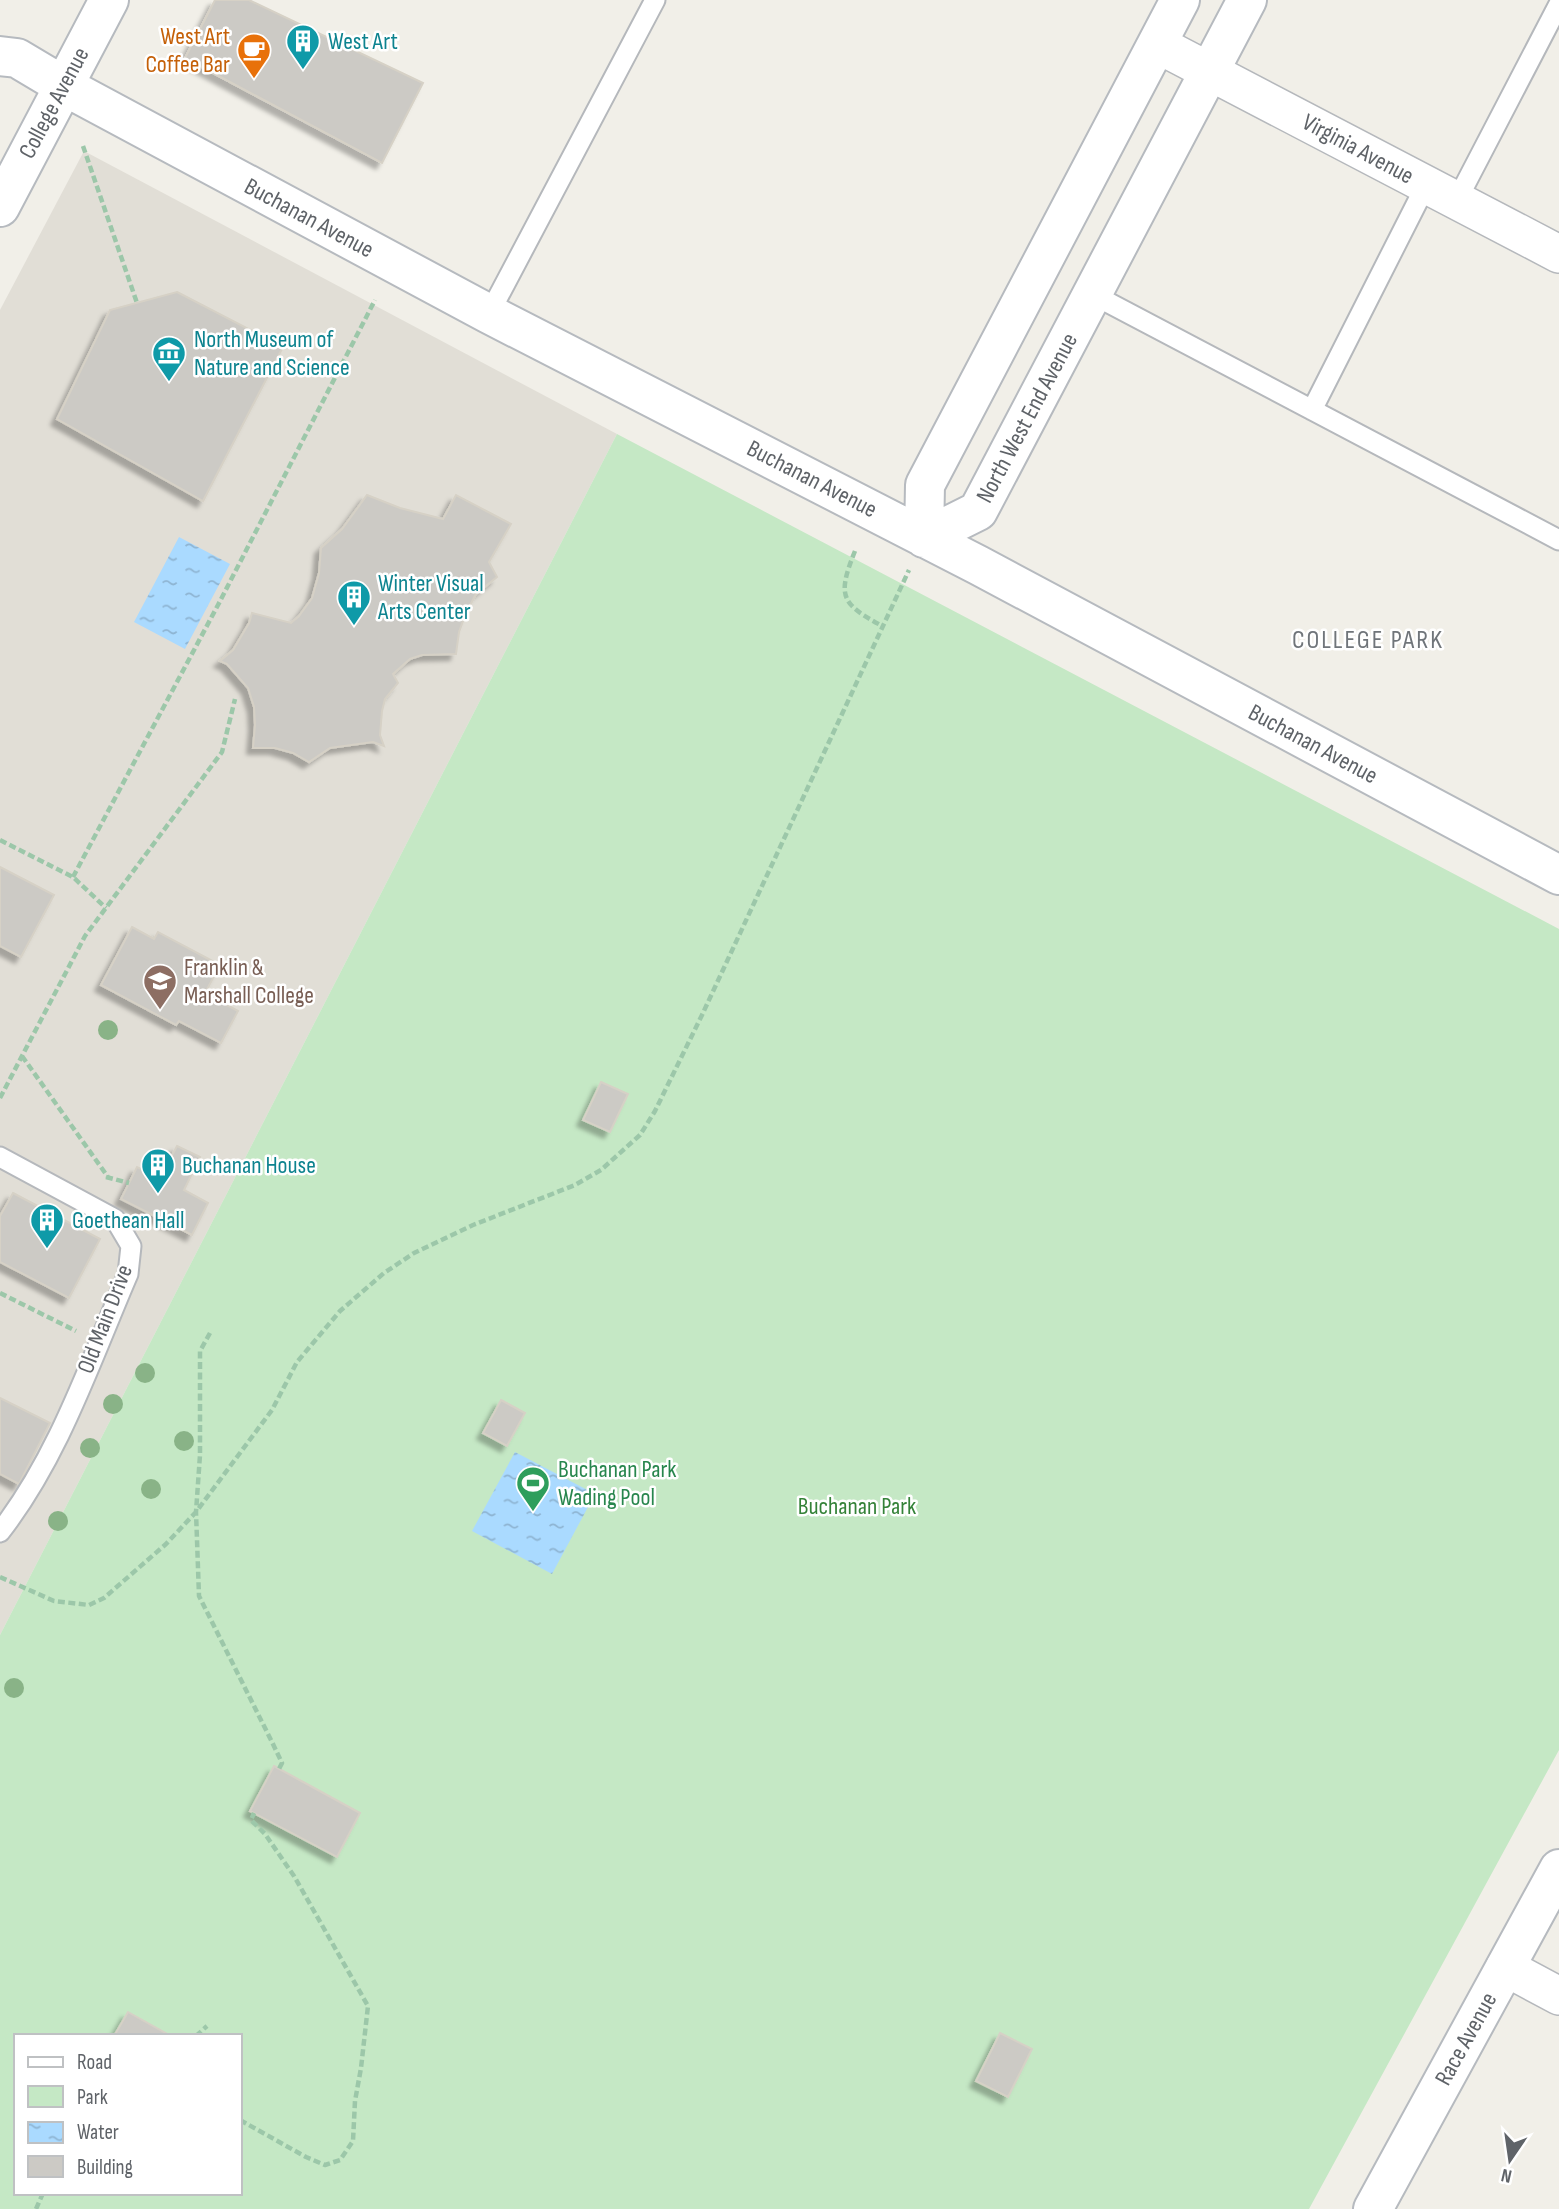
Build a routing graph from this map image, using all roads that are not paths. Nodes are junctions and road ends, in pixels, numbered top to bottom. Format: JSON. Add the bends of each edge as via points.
{"nodes":[{"id":1,"x":109,"y":0,"type":"edge"},
{"id":2,"x":654,"y":0,"type":"edge"},
{"id":3,"x":1180,"y":0,"type":"edge"},
{"id":4,"x":1247,"y":0,"type":"edge"},
{"id":5,"x":1559,"y":4,"type":"edge"},
{"id":6,"x":1157,"y":44,"type":"junction"},
{"id":7,"x":0,"y":56,"type":"edge"},
{"id":8,"x":1209,"y":72,"type":"junction"},
{"id":9,"x":64,"y":86,"type":"junction"},
{"id":10,"x":1441,"y":192,"type":"junction"},
{"id":11,"x":0,"y":207,"type":"edge"},
{"id":12,"x":1559,"y":254,"type":"edge"},
{"id":13,"x":1092,"y":294,"type":"junction"},
{"id":14,"x":489,"y":314,"type":"junction"},
{"id":15,"x":1312,"y":410,"type":"junction"},
{"id":16,"x":924,"y":538,"type":"junction"},
{"id":17,"x":1559,"y":540,"type":"edge"},
{"id":18,"x":1559,"y":875,"type":"edge"},
{"id":19,"x":0,"y":1157,"type":"edge"},
{"id":20,"x":0,"y":1532,"type":"edge"},
{"id":21,"x":1559,"y":1869,"type":"edge"},
{"id":22,"x":1505,"y":1967,"type":"junction"},
{"id":23,"x":1559,"y":1996,"type":"edge"},
{"id":24,"x":1373,"y":2209,"type":"edge"}],
"edges":[{"from":1,"to":9,"type":"street","name":"College Avenue"},
{"from":2,"to":14,"type":"lane"},
{"from":3,"to":6,"type":"street"},
{"from":4,"to":8,"type":"street","name":"North West End Avenue"},
{"from":5,"to":10,"type":"lane"},
{"from":6,"to":8,"type":"street","name":"Virginia Avenue"},
{"from":6,"to":16,"type":"street","via":[[926,485]]},
{"from":7,"to":9,"type":"street","name":"Buchanan Avenue","via":[[17,58]]},
{"from":8,"to":10,"type":"street","name":"Virginia Avenue"},
{"from":8,"to":13,"type":"street","name":"North West End Avenue"},
{"from":9,"to":11,"type":"street","name":"College Avenue"},
{"from":9,"to":14,"type":"street","name":"Buchanan Avenue"},
{"from":10,"to":12,"type":"street","name":"Virginia Avenue"},
{"from":10,"to":15,"type":"lane"},
{"from":13,"to":15,"type":"lane"},
{"from":13,"to":16,"type":"street","name":"North West End Avenue","via":[[978,511]]},
{"from":14,"to":16,"type":"street","name":"Buchanan Avenue"},
{"from":15,"to":17,"type":"lane"},
{"from":16,"to":18,"type":"street","name":"Buchanan Avenue"},
{"from":19,"to":20,"type":"lane","name":"Old Main Drive","via":[[115,1219],[131,1246],[128,1274],[51,1455]]},
{"from":21,"to":22,"type":"street","name":"Race Avenue"},
{"from":22,"to":23,"type":"street"},
{"from":22,"to":24,"type":"street","name":"Race Avenue"}]}
